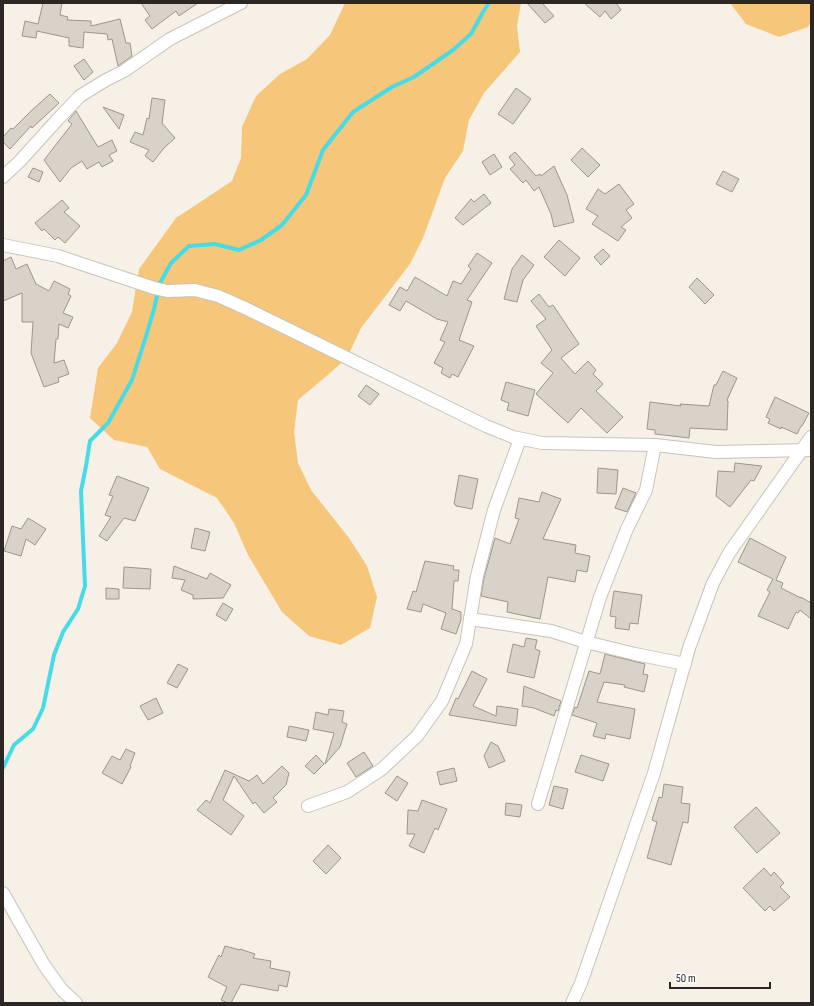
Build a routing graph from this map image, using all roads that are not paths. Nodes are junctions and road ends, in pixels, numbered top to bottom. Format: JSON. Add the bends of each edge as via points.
{"nodes":[{"id":1,"x":241,"y":3,"type":"edge"},
{"id":2,"x":3,"y":178,"type":"edge"},
{"id":3,"x":3,"y":246,"type":"edge"},
{"id":4,"x":811,"y":437,"type":"edge"},
{"id":5,"x":520,"y":439,"type":"junction"},
{"id":6,"x":655,"y":445,"type":"junction"},
{"id":7,"x":806,"y":450,"type":"edge"},
{"id":8,"x":470,"y":619,"type":"junction"},
{"id":9,"x":586,"y":642,"type":"junction"},
{"id":10,"x":685,"y":664,"type":"junction"},
{"id":11,"x":538,"y":804,"type":"dead end"},
{"id":12,"x":308,"y":806,"type":"dead end"},
{"id":13,"x":3,"y":893,"type":"edge"},
{"id":14,"x":76,"y":1003,"type":"edge"},
{"id":15,"x":572,"y":1003,"type":"edge"}],
"edges":[{"from":1,"to":2,"type":"street","via":[[170,40],[124,71],[80,96]]},
{"from":3,"to":5,"type":"street","via":[[58,256],[154,288],[195,290],[218,296],[486,426]]},
{"from":4,"to":7,"type":"street"},
{"from":5,"to":6,"type":"street","via":[[542,442]]},
{"from":5,"to":8,"type":"street","via":[[494,510],[477,576]]},
{"from":6,"to":7,"type":"street","via":[[716,452]]},
{"from":6,"to":9,"type":"street","via":[[646,490],[627,529],[600,597]]},
{"from":7,"to":10,"type":"street","via":[[729,553],[713,583]]},
{"from":8,"to":9,"type":"street","via":[[551,631]]},
{"from":8,"to":12,"type":"street","via":[[466,644],[442,701],[417,736],[382,769],[347,792]]},
{"from":9,"to":10,"type":"street"},
{"from":9,"to":11,"type":"street"},
{"from":10,"to":15,"type":"street","via":[[654,772]]},
{"from":13,"to":14,"type":"street","via":[[44,965],[62,990]]}]}
